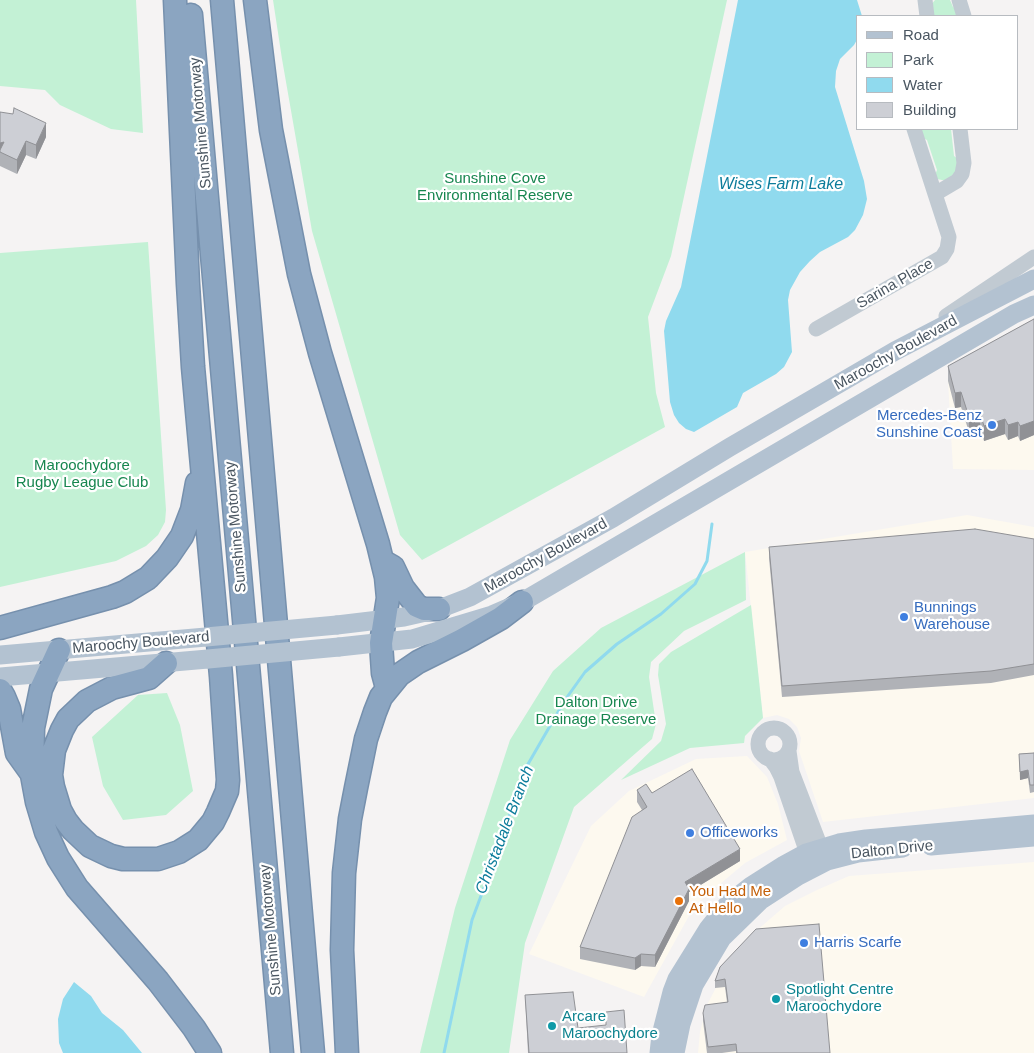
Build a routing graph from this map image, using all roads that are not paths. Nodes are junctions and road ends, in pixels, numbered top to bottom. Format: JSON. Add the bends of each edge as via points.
{"nodes":[{"id":1,"x":176,"y":0,"type":"edge"},
{"id":2,"x":190,"y":0,"type":"edge"},
{"id":3,"x":222,"y":0,"type":"edge"},
{"id":4,"x":255,"y":0,"type":"edge"},
{"id":5,"x":925,"y":0,"type":"edge"},
{"id":6,"x":959,"y":0,"type":"edge"},
{"id":7,"x":927,"y":15,"type":"edge"},
{"id":8,"x":964,"y":15,"type":"edge"},
{"id":9,"x":914,"y":130,"type":"edge"},
{"id":10,"x":960,"y":130,"type":"edge"},
{"id":11,"x":935,"y":194,"type":"junction"},
{"id":12,"x":1034,"y":257,"type":"edge"},
{"id":13,"x":1034,"y":279,"type":"edge"},
{"id":14,"x":1034,"y":305,"type":"edge"},
{"id":15,"x":816,"y":329,"type":"dead end"},
{"id":16,"x":896,"y":351,"type":"junction"},
{"id":17,"x":201,"y":449,"type":"junction"},
{"id":18,"x":383,"y":562,"type":"junction"},
{"id":19,"x":522,"y":602,"type":"junction"},
{"id":20,"x":438,"y":609,"type":"junction"},
{"id":21,"x":386,"y":620,"type":"junction"},
{"id":22,"x":0,"y":628,"type":"edge"},
{"id":23,"x":381,"y":643,"type":"junction"},
{"id":24,"x":59,"y":650,"type":"junction"},
{"id":25,"x":0,"y":655,"type":"edge"},
{"id":26,"x":166,"y":663,"type":"junction"},
{"id":27,"x":48,"y":673,"type":"junction"},
{"id":28,"x":0,"y":677,"type":"edge"},
{"id":29,"x":387,"y":688,"type":"junction"},
{"id":30,"x":0,"y":690,"type":"edge"},
{"id":31,"x":788,"y":751,"type":"junction"},
{"id":32,"x":770,"y":759,"type":"junction"},
{"id":33,"x":32,"y":775,"type":"junction"},
{"id":34,"x":1034,"y":824,"type":"edge"},
{"id":35,"x":1034,"y":837,"type":"edge"},
{"id":36,"x":811,"y":858,"type":"junction"},
{"id":37,"x":681,"y":1024,"type":"junction"},
{"id":38,"x":210,"y":1053,"type":"edge"},
{"id":39,"x":282,"y":1053,"type":"edge"},
{"id":40,"x":313,"y":1053,"type":"edge"},
{"id":41,"x":347,"y":1053,"type":"edge"},
{"id":42,"x":659,"y":1053,"type":"edge"},
{"id":43,"x":669,"y":1053,"type":"edge"},
{"id":44,"x":675,"y":1053,"type":"edge"}],
"edges":[{"from":1,"to":17,"type":"highway","via":[[188,284]]},
{"from":2,"to":39,"type":"highway","name":"Sunshine Motorway"},
{"from":3,"to":40,"type":"highway","name":"Sunshine Motorway"},
{"from":4,"to":18,"type":"highway","via":[[271,130],[293,248],[320,353]]},
{"from":5,"to":7,"type":"street"},
{"from":6,"to":8,"type":"street"},
{"from":9,"to":11,"type":"street","name":"Sarina Place"},
{"from":10,"to":11,"type":"street","via":[[962,174],[957,181]]},
{"from":11,"to":15,"type":"street","name":"Sarina Place","via":[[949,237],[944,254]]},
{"from":12,"to":16,"type":"street"},
{"from":13,"to":16,"type":"main road","name":"Maroochy Boulevard"},
{"from":14,"to":19,"type":"main road","name":"Maroochy Boulevard"},
{"from":16,"to":20,"type":"main road","name":"Maroochy Boulevard","via":[[605,523],[470,598]]},
{"from":17,"to":22,"type":"highway","via":[[188,523],[176,547],[148,578],[112,597]]},
{"from":17,"to":26,"type":"highway","via":[[228,758],[226,791],[213,822],[189,846],[158,859],[111,856],[90,846],[73,830],[60,810],[53,787],[54,750],[68,719],[87,701],[112,688],[149,678]]},
{"from":18,"to":20,"type":"highway","via":[[393,567],[417,606]]},
{"from":18,"to":21,"type":"highway","via":[[388,598]]},
{"from":19,"to":23,"type":"main road","name":"Maroochy Boulevard","via":[[444,630]]},
{"from":19,"to":29,"type":"highway","via":[[501,618],[413,664]]},
{"from":20,"to":21,"type":"main road","name":"Maroochy Boulevard"},
{"from":21,"to":23,"type":"highway"},
{"from":21,"to":24,"type":"main road","name":"Maroochy Boulevard","bridge":true},
{"from":23,"to":26,"type":"main road","name":"Maroochy Boulevard","bridge":true},
{"from":23,"to":29,"type":"highway"},
{"from":24,"to":25,"type":"main road","name":"Maroochy Boulevard"},
{"from":24,"to":27,"type":"highway"},
{"from":26,"to":27,"type":"main road","name":"Maroochy Boulevard"},
{"from":27,"to":28,"type":"main road","name":"Maroochy Boulevard"},
{"from":27,"to":33,"type":"highway","via":[[41,689],[33,728]]},
{"from":29,"to":41,"type":"highway","via":[[366,739],[348,835],[342,929]]},
{"from":30,"to":33,"type":"highway","via":[[9,709],[17,753]]},
{"from":31,"to":32,"type":"street","via":[[783,758]]},
{"from":31,"to":32,"type":"street","via":[[787,733],[778,728],[768,729],[760,735],[758,745],[762,755]]},
{"from":31,"to":36,"type":"street"},
{"from":32,"to":36,"type":"street","via":[[781,777]]},
{"from":33,"to":38,"type":"highway","via":[[46,832],[66,871],[176,1004]]},
{"from":34,"to":36,"type":"main road","name":"Dalton Drive","via":[[866,838],[839,843]]},
{"from":35,"to":36,"type":"main road","name":"Dalton Drive"},
{"from":36,"to":37,"type":"main road","name":"Dalton Drive","via":[[722,938],[694,985]]},
{"from":36,"to":42,"type":"main road","name":"Dalton Drive","via":[[751,886],[728,904],[708,929],[677,979]]},
{"from":37,"to":43,"type":"main road","via":[[672,1029]]},
{"from":37,"to":44,"type":"main road","name":"Dalton Drive"}]}
